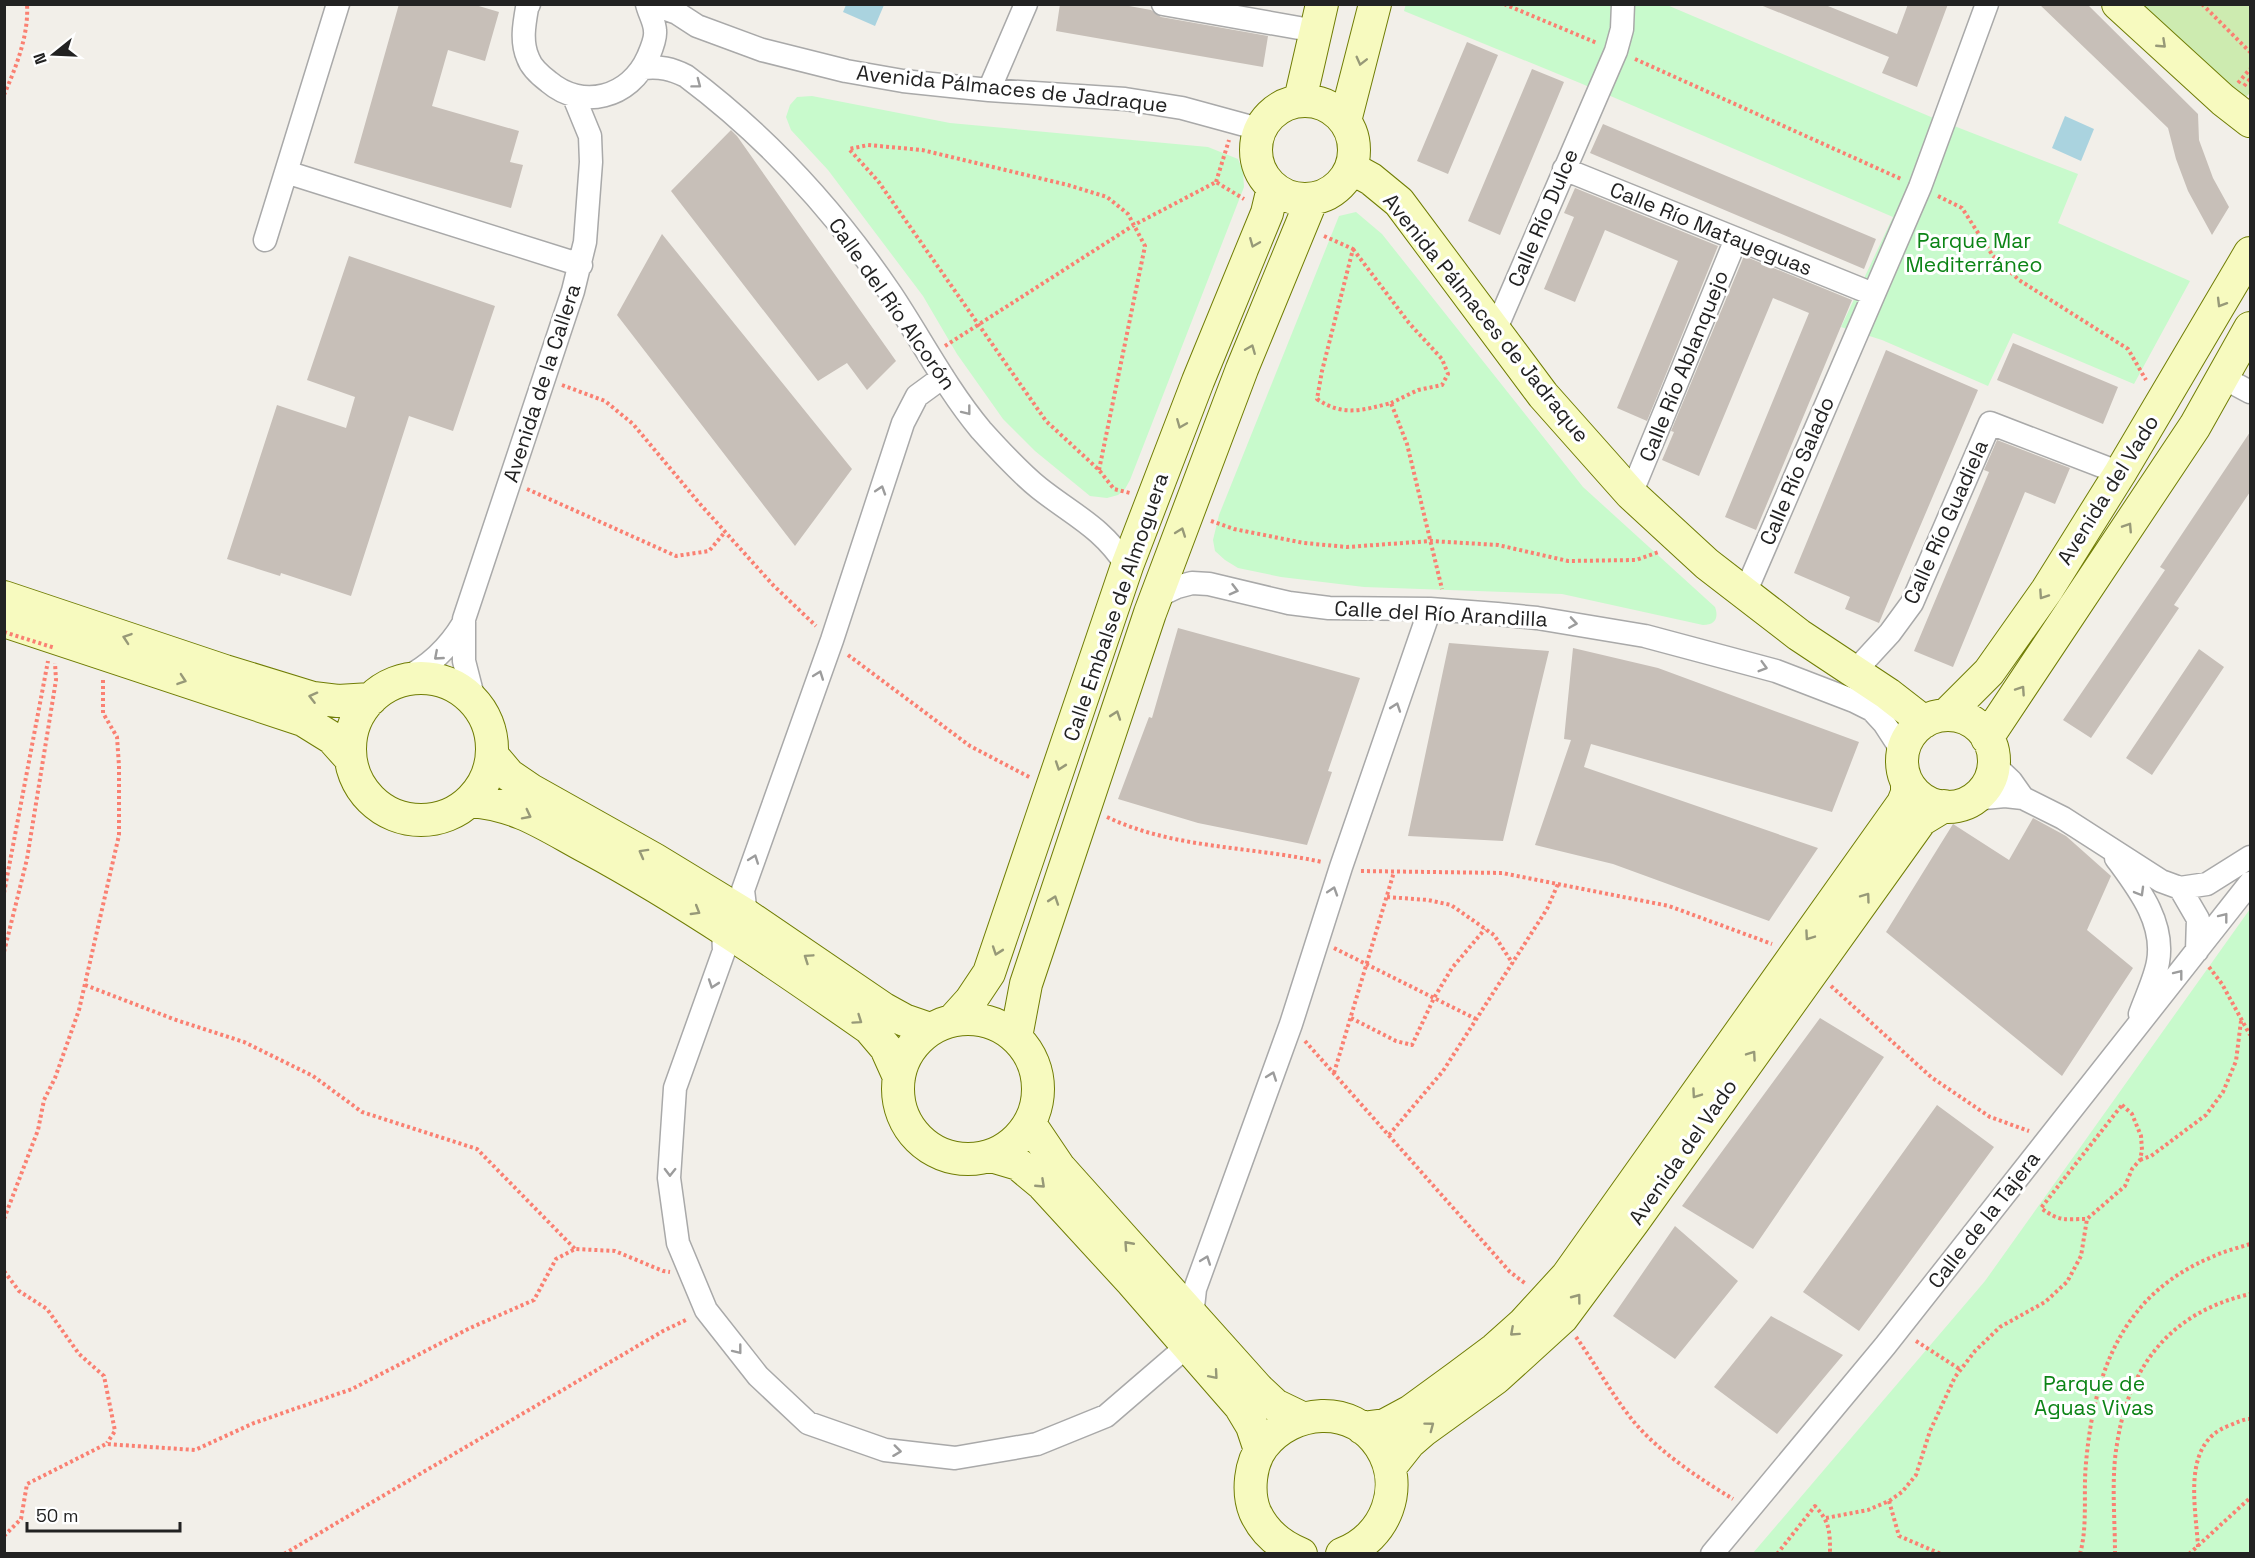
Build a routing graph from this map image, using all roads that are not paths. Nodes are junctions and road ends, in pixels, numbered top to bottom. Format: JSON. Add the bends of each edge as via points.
{"nodes":[{"id":1,"x":338,"y":4,"type":"edge"},
{"id":2,"x":647,"y":4,"type":"edge"},
{"id":3,"x":652,"y":4,"type":"edge"},
{"id":4,"x":1026,"y":4,"type":"edge"},
{"id":5,"x":1163,"y":4,"type":"edge"},
{"id":6,"x":1375,"y":4,"type":"edge"},
{"id":7,"x":1623,"y":4,"type":"edge"},
{"id":8,"x":1987,"y":4,"type":"edge"},
{"id":9,"x":2118,"y":4,"type":"edge"},
{"id":10,"x":527,"y":6,"type":"edge"},
{"id":11,"x":681,"y":9,"type":"edge"},
{"id":12,"x":1319,"y":18,"type":"edge"},
{"id":13,"x":697,"y":26,"type":"junction"},
{"id":14,"x":656,"y":32,"type":"junction"},
{"id":15,"x":644,"y":68,"type":"junction"},
{"id":16,"x":989,"y":90,"type":"junction"},
{"id":17,"x":607,"y":95,"type":"junction"},
{"id":18,"x":574,"y":97,"type":"junction"},
{"id":19,"x":1300,"y":100,"type":"junction"},
{"id":20,"x":1345,"y":121,"type":"junction"},
{"id":21,"x":2250,"y":121,"type":"edge"},
{"id":22,"x":1247,"y":126,"type":"junction"},
{"id":23,"x":590,"y":136,"type":"junction"},
{"id":24,"x":1352,"y":168,"type":"junction"},
{"id":25,"x":1564,"y":170,"type":"junction"},
{"id":26,"x":286,"y":172,"type":"junction"},
{"id":27,"x":1270,"y":200,"type":"junction"},
{"id":28,"x":1307,"y":212,"type":"junction"},
{"id":29,"x":1736,"y":239,"type":"junction"},
{"id":30,"x":265,"y":240,"type":"dead end"},
{"id":31,"x":2250,"y":253,"type":"edge"},
{"id":32,"x":581,"y":265,"type":"junction"},
{"id":33,"x":1865,"y":291,"type":"junction"},
{"id":34,"x":2250,"y":328,"type":"edge"},
{"id":35,"x":1495,"y":331,"type":"junction"},
{"id":36,"x":943,"y":377,"type":"junction"},
{"id":37,"x":2222,"y":377,"type":"junction"},
{"id":38,"x":2250,"y":392,"type":"edge"},
{"id":39,"x":2120,"y":473,"type":"junction"},
{"id":40,"x":1631,"y":494,"type":"junction"},
{"id":41,"x":1127,"y":566,"type":"junction"},
{"id":42,"x":1744,"y":593,"type":"junction"},
{"id":43,"x":1158,"y":596,"type":"junction"},
{"id":44,"x":4,"y":597,"type":"edge"},
{"id":45,"x":1438,"y":610,"type":"junction"},
{"id":46,"x":4,"y":621,"type":"edge"},
{"id":47,"x":463,"y":624,"type":"junction"},
{"id":48,"x":52,"y":632,"type":"junction"},
{"id":49,"x":1855,"y":671,"type":"junction"},
{"id":50,"x":404,"y":679,"type":"junction"},
{"id":51,"x":370,"y":699,"type":"junction"},
{"id":52,"x":476,"y":704,"type":"junction"},
{"id":53,"x":1936,"y":718,"type":"junction"},
{"id":54,"x":1990,"y":751,"type":"junction"},
{"id":55,"x":492,"y":755,"type":"junction"},
{"id":56,"x":350,"y":758,"type":"junction"},
{"id":57,"x":1905,"y":771,"type":"junction"},
{"id":58,"x":2023,"y":798,"type":"junction"},
{"id":59,"x":471,"y":801,"type":"junction"},
{"id":60,"x":1958,"y":803,"type":"junction"},
{"id":61,"x":2106,"y":845,"type":"junction"},
{"id":62,"x":2250,"y":857,"type":"edge"},
{"id":63,"x":2250,"y":883,"type":"edge"},
{"id":64,"x":2180,"y":888,"type":"junction"},
{"id":65,"x":735,"y":922,"type":"junction"},
{"id":66,"x":2197,"y":951,"type":"junction"},
{"id":67,"x":1805,"y":961,"type":"junction"},
{"id":68,"x":942,"y":1024,"type":"junction"},
{"id":69,"x":2134,"y":1030,"type":"junction"},
{"id":70,"x":1016,"y":1037,"type":"junction"},
{"id":71,"x":898,"y":1077,"type":"junction"},
{"id":72,"x":1030,"y":1124,"type":"junction"},
{"id":73,"x":991,"y":1156,"type":"junction"},
{"id":74,"x":1554,"y":1309,"type":"junction"},
{"id":75,"x":1192,"y":1316,"type":"junction"},
{"id":76,"x":1192,"y":1349,"type":"junction"},
{"id":77,"x":1302,"y":1418,"type":"junction"},
{"id":78,"x":1362,"y":1428,"type":"junction"},
{"id":79,"x":1260,"y":1450,"type":"junction"},
{"id":80,"x":1390,"y":1467,"type":"junction"},
{"id":81,"x":1384,"y":1520,"type":"junction"},
{"id":82,"x":1301,"y":1554,"type":"edge"},
{"id":83,"x":1342,"y":1554,"type":"edge"},
{"id":84,"x":1392,"y":1554,"type":"edge"},
{"id":85,"x":1712,"y":1554,"type":"edge"}],
"edges":[{"from":1,"to":26,"type":"street"},
{"from":2,"to":14,"type":"street"},
{"from":3,"to":11,"type":"street","name":"Avenida Pálmaces de Jadraque"},
{"from":4,"to":16,"type":"street"},
{"from":5,"to":12,"type":"street"},
{"from":6,"to":20,"type":"main road","one_way":true},
{"from":7,"to":25,"type":"street","name":"Calle Río Dulce","via":[[1616,51]]},
{"from":8,"to":33,"type":"street","name":"Calle Río Salado","via":[[1920,187]]},
{"from":9,"to":21,"type":"main road","one_way":true},
{"from":10,"to":18,"type":"street","via":[[523,41],[528,59],[560,92]]},
{"from":11,"to":13,"type":"street","name":"Avenida Pálmaces de Jadraque"},
{"from":12,"to":19,"type":"main road"},
{"from":13,"to":14,"type":"street","name":"Avenida Pálmaces de Jadraque","via":[[669,26]]},
{"from":13,"to":16,"type":"street","name":"Avenida Pálmaces de Jadraque","via":[[762,50],[846,71]]},
{"from":14,"to":15,"type":"street"},
{"from":15,"to":17,"type":"street"},
{"from":15,"to":36,"type":"street","name":"Calle del Río Alcorón","one_way":true,"via":[[671,69],[686,76],[769,146],[858,248]]},
{"from":16,"to":22,"type":"street","name":"Avenida Pálmaces de Jadraque","via":[[1125,99],[1182,108]]},
{"from":17,"to":18,"type":"street","via":[[591,99]]},
{"from":17,"to":23,"type":"street","name":"Avenida de la Callera"},
{"from":18,"to":23,"type":"street","name":"Avenida de la Callera"},
{"from":19,"to":20,"type":"main road","via":[[1321,102]]},
{"from":19,"to":22,"type":"main road","via":[[1286,103]]},
{"from":20,"to":24,"type":"main road","via":[[1352,141]]},
{"from":22,"to":27,"type":"main road"},
{"from":23,"to":32,"type":"street","name":"Avenida de la Callera","via":[[590,187]]},
{"from":24,"to":28,"type":"main road","via":[[1343,182]]},
{"from":24,"to":35,"type":"main road","name":"Avenida Pálmaces de Jadraque","via":[[1399,202]]},
{"from":25,"to":29,"type":"street","name":"Calle Río Matayeguas"},
{"from":25,"to":35,"type":"street","name":"Calle Río Dulce"},
{"from":26,"to":30,"type":"street"},
{"from":26,"to":32,"type":"street"},
{"from":27,"to":28,"type":"main road","via":[[1290,197]]},
{"from":27,"to":41,"type":"main road","name":"Calle Embalse de Almoguera","one_way":true},
{"from":43,"to":28,"type":"main road","name":"Calle Embalse de Almoguera","one_way":true,"via":[[1242,369]]},
{"from":29,"to":33,"type":"street","name":"Calle Río Matayeguas"},
{"from":29,"to":40,"type":"street","name":"Calle Río Ablanquejo"},
{"from":31,"to":39,"type":"main road","name":"Avenida del Vado","one_way":true},
{"from":32,"to":47,"type":"street","name":"Avenida de la Callera"},
{"from":33,"to":42,"type":"street","name":"Calle Río Salado","via":[[1850,348]]},
{"from":34,"to":37,"type":"main road","name":"Avenida del Vado"},
{"from":35,"to":40,"type":"main road","name":"Avenida Pálmaces de Jadraque","via":[[1543,395]]},
{"from":36,"to":41,"type":"street","name":"Calle del Río Alcorón","one_way":true,"via":[[1005,456],[1039,488],[1091,525],[1114,546]]},
{"from":65,"to":36,"type":"street","one_way":true,"via":[[903,423],[917,396]]},
{"from":37,"to":38,"type":"street"},
{"from":54,"to":37,"type":"main road","name":"Avenida del Vado","one_way":true},
{"from":39,"to":49,"type":"street","name":"Calle Río Guadiela","via":[[1990,423],[1912,603]]},
{"from":39,"to":53,"type":"main road","name":"Avenida del Vado","one_way":true,"via":[[2047,590],[1989,672]]},
{"from":40,"to":42,"type":"main road","name":"Avenida Pálmaces de Jadraque"},
{"from":41,"to":68,"type":"main road","name":"Calle Embalse de Almoguera","one_way":true,"via":[[989,974],[971,1000]]},
{"from":42,"to":49,"type":"main road","name":"Avenida Pálmaces de Jadraque"},
{"from":43,"to":45,"type":"street","name":"Calle del Río Arandilla","one_way":true,"via":[[1192,583],[1329,608]]},
{"from":70,"to":43,"type":"main road","name":"Calle Embalse de Almoguera","one_way":true,"via":[[1026,984]]},
{"from":44,"to":48,"type":"main road"},
{"from":45,"to":57,"type":"street","name":"Calle del Río Arandilla","one_way":true,"via":[[1537,618],[1645,636],[1776,671],[1872,710],[1897,743]]},
{"from":75,"to":45,"type":"street","one_way":true,"via":[[1196,1289],[1291,1024],[1341,867]]},
{"from":46,"to":48,"type":"main road"},
{"from":47,"to":50,"type":"street","name":"Avenida de la Callera","one_way":true,"via":[[445,651]]},
{"from":47,"to":52,"type":"street","name":"Avenida de la Callera","via":[[464,660]]},
{"from":51,"to":48,"type":"main road","one_way":true,"via":[[338,702],[313,698],[225,671]]},
{"from":48,"to":56,"type":"main road","one_way":true,"via":[[303,720],[332,738]]},
{"from":49,"to":53,"type":"main road","name":"Avenida Pálmaces de Jadraque","via":[[1909,708]]},
{"from":50,"to":51,"type":"main road"},
{"from":50,"to":52,"type":"main road","via":[[444,683]]},
{"from":51,"to":56,"type":"main road","via":[[351,729]]},
{"from":52,"to":55,"type":"main road","via":[[487,724]]},
{"from":53,"to":54,"type":"main road","via":[[1962,717],[1975,723]]},
{"from":53,"to":57,"type":"main road","via":[[1910,735],[1903,749]]},
{"from":54,"to":58,"type":"street"},
{"from":54,"to":60,"type":"main road","via":[[1991,777],[1983,790]]},
{"from":55,"to":59,"type":"main road","via":[[489,772]]},
{"from":65,"to":55,"type":"main road","one_way":true,"via":[[654,859],[509,775]]},
{"from":56,"to":59,"type":"main road","via":[[355,775],[372,801],[396,817],[430,820],[452,814]]},
{"from":57,"to":60,"type":"main road","via":[[1915,792],[1927,802]]},
{"from":57,"to":67,"type":"main road","name":"Avenida del Vado","one_way":true,"via":[[1907,793],[1903,803]]},
{"from":58,"to":60,"type":"street","via":[[2005,796]]},
{"from":58,"to":61,"type":"street"},
{"from":59,"to":65,"type":"main road","one_way":true,"via":[[496,803],[522,813]]},
{"from":67,"to":60,"type":"main road","name":"Avenida del Vado","one_way":true,"via":[[1921,820]]},
{"from":61,"to":64,"type":"street"},
{"from":61,"to":69,"type":"street","one_way":true,"via":[[2139,889],[2157,927],[2158,961]]},
{"from":62,"to":64,"type":"street","via":[[2207,884]]},
{"from":66,"to":63,"type":"street","name":"Calle de la Tajera","one_way":true},
{"from":64,"to":66,"type":"street","via":[[2198,919]]},
{"from":68,"to":65,"type":"main road","one_way":true,"via":[[904,1020]]},
{"from":65,"to":71,"type":"main road","one_way":true,"via":[[869,1028],[886,1048]]},
{"from":65,"to":76,"type":"street","one_way":true,"via":[[675,1088],[669,1178],[678,1244],[706,1311],[758,1376],[808,1422],[885,1450],[955,1458],[1037,1444],[1106,1416],[1178,1354]]},
{"from":69,"to":66,"type":"street","name":"Calle de la Tajera","one_way":true},
{"from":67,"to":74,"type":"main road","name":"Avenida del Vado","via":[[1572,1268]]},
{"from":68,"to":70,"type":"main road","via":[[975,1018],[997,1024]]},
{"from":68,"to":71,"type":"main road","via":[[915,1042]]},
{"from":69,"to":85,"type":"street","name":"Calle de la Tajera","via":[[1898,1329]]},
{"from":70,"to":72,"type":"main road","via":[[1028,1051],[1039,1088]]},
{"from":71,"to":73,"type":"main road","via":[[898,1096],[906,1122],[923,1143],[947,1157],[976,1160]]},
{"from":72,"to":73,"type":"main road","via":[[1020,1138]]},
{"from":75,"to":72,"type":"main road","one_way":true,"via":[[1059,1167]]},
{"from":73,"to":76,"type":"main road","one_way":true,"via":[[1018,1164],[1042,1184]]},
{"from":74,"to":78,"type":"main road","name":"Avenida del Vado","one_way":true,"via":[[1411,1411],[1385,1425]]},
{"from":80,"to":74,"type":"main road","name":"Avenida del Vado","one_way":true,"via":[[1424,1430],[1496,1378]]},
{"from":75,"to":77,"type":"main road","via":[[1275,1405]]},
{"from":76,"to":79,"type":"main road","one_way":true,"via":[[1240,1406]]},
{"from":77,"to":78,"type":"main road","via":[[1323,1415]]},
{"from":77,"to":79,"type":"main road","via":[[1271,1436]]},
{"from":78,"to":80,"type":"main road","via":[[1379,1445]]},
{"from":79,"to":82,"type":"main road","via":[[1250,1490],[1254,1510],[1263,1527],[1285,1547]]},
{"from":80,"to":81,"type":"main road","via":[[1390,1503]]},
{"from":81,"to":83,"type":"main road","via":[[1371,1537]]},
{"from":81,"to":84,"type":"main road"}]}
